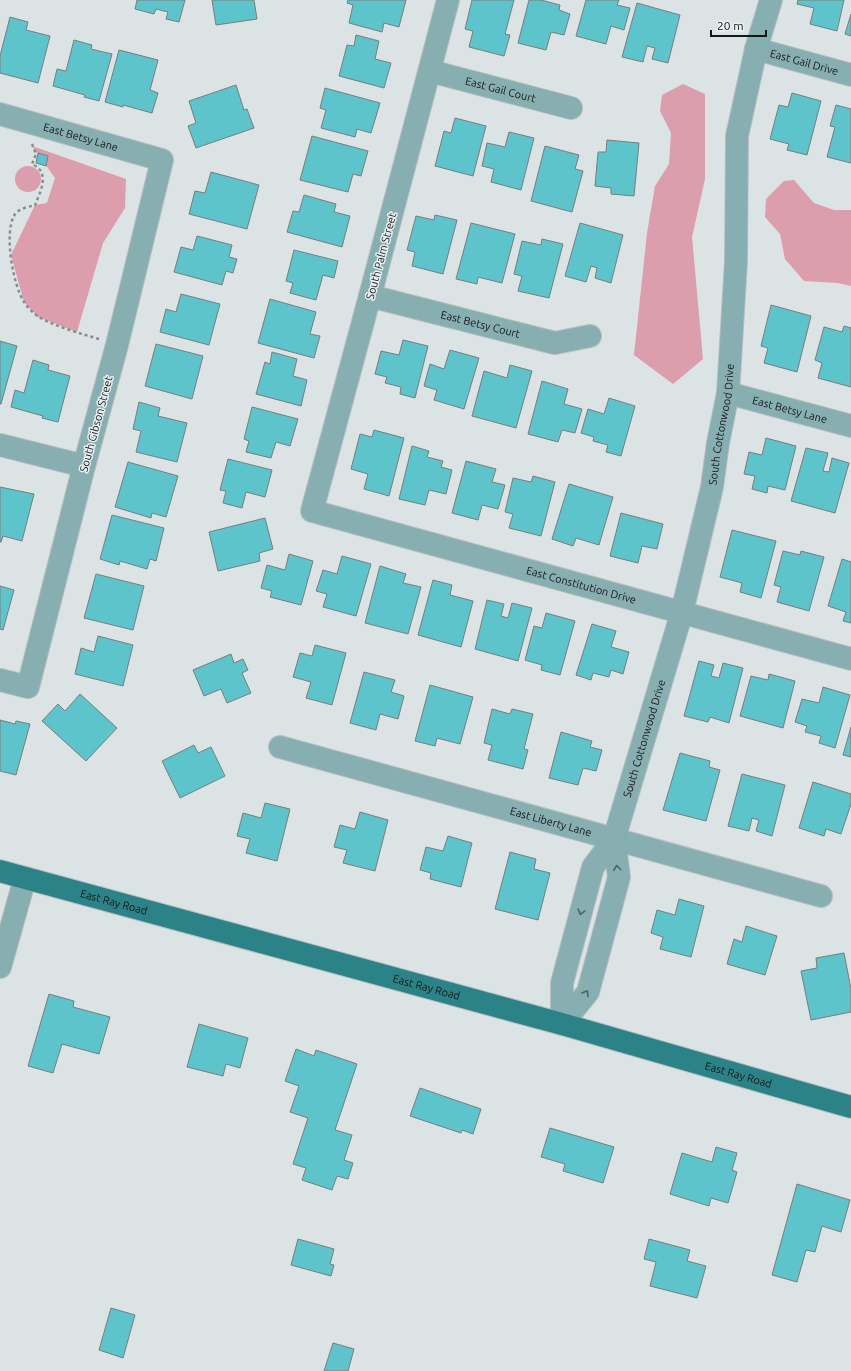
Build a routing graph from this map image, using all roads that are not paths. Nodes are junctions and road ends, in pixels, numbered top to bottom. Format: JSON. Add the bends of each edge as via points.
{"nodes":[{"id":1,"x":448,"y":0,"type":"edge"},
{"id":2,"x":771,"y":0,"type":"edge"},
{"id":3,"x":756,"y":49,"type":"junction"},
{"id":4,"x":430,"y":71,"type":"junction"},
{"id":5,"x":851,"y":75,"type":"edge"},
{"id":6,"x":571,"y":108,"type":"dead end"},
{"id":7,"x":0,"y":114,"type":"edge"},
{"id":8,"x":162,"y":160,"type":"joint"},
{"id":9,"x":370,"y":296,"type":"junction"},
{"id":10,"x":590,"y":336,"type":"dead end"},
{"id":11,"x":728,"y":393,"type":"junction"},
{"id":12,"x":851,"y":426,"type":"edge"},
{"id":13,"x":0,"y":444,"type":"edge"},
{"id":14,"x":84,"y":466,"type":"junction"},
{"id":15,"x":312,"y":511,"type":"joint"},
{"id":16,"x":682,"y":612,"type":"junction"},
{"id":17,"x":851,"y":659,"type":"edge"},
{"id":18,"x":0,"y":680,"type":"edge"},
{"id":19,"x":280,"y":747,"type":"dead end"},
{"id":20,"x":614,"y":839,"type":"junction"},
{"id":21,"x":0,"y":871,"type":"edge"},
{"id":22,"x":24,"y":878,"type":"junction"},
{"id":23,"x":821,"y":896,"type":"dead end"},
{"id":24,"x":0,"y":967,"type":"edge"},
{"id":25,"x":562,"y":1024,"type":"junction"},
{"id":26,"x":851,"y":1107,"type":"edge"}],
"edges":[{"from":1,"to":4,"type":"street","name":"South Palm Street"},
{"from":2,"to":3,"type":"street","name":"South Cottonwood Drive"},
{"from":3,"to":5,"type":"street","name":"East Gail Drive"},
{"from":3,"to":11,"type":"street","name":"South Cottonwood Drive","via":[[737,136],[736,261]]},
{"from":4,"to":6,"type":"street","name":"East Gail Court"},
{"from":4,"to":9,"type":"street","name":"South Palm Street"},
{"from":7,"to":8,"type":"street","name":"East Betsy Lane"},
{"from":8,"to":14,"type":"street","name":"South Gibson Street","via":[[117,345]]},
{"from":9,"to":10,"type":"street","name":"East Betsy Court","via":[[555,344]]},
{"from":9,"to":15,"type":"street","name":"South Palm Street"},
{"from":11,"to":12,"type":"street","name":"East Betsy Lane"},
{"from":11,"to":16,"type":"street","name":"South Cottonwood Drive","via":[[712,487]]},
{"from":13,"to":14,"type":"street"},
{"from":14,"to":18,"type":"street","name":"South Gibson Street","via":[[28,688]]},
{"from":15,"to":16,"type":"street","name":"East Constitution Drive"},
{"from":16,"to":17,"type":"street","name":"East Constitution Drive"},
{"from":16,"to":20,"type":"street","name":"South Cottonwood Drive"},
{"from":19,"to":20,"type":"street","name":"East Liberty Lane"},
{"from":20,"to":23,"type":"street","name":"East Liberty Lane"},
{"from":20,"to":25,"type":"street","name":"South Cottonwood Drive","via":[[593,868],[591,875],[562,983]]},
{"from":21,"to":22,"type":"main road","name":"East Ray Road"},
{"from":22,"to":24,"type":"street"},
{"from":22,"to":25,"type":"main road","name":"East Ray Road"},
{"from":25,"to":26,"type":"main road","name":"East Ray Road"}]}
